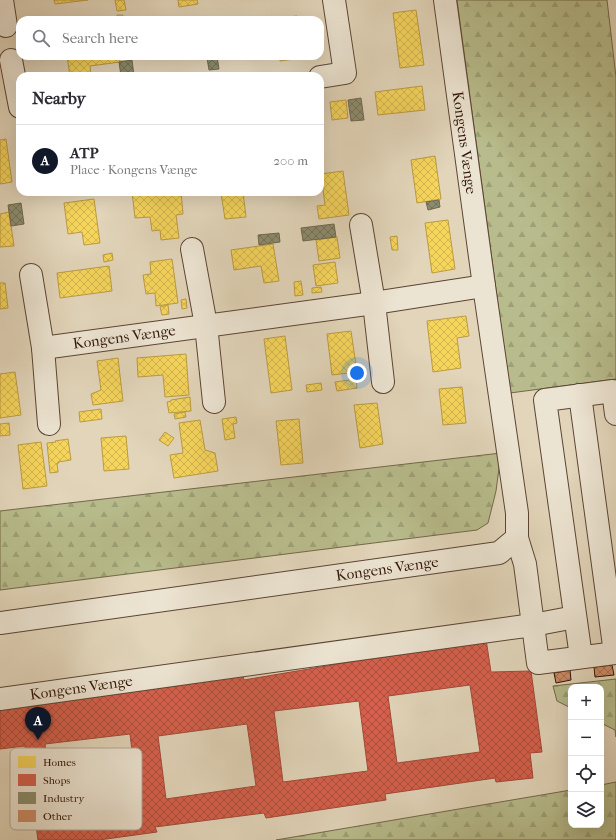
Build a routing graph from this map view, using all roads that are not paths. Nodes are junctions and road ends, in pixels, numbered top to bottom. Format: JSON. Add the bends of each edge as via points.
{"nodes":[{"id":1,"x":2,"y":0,"type":"edge"},
{"id":2,"x":338,"y":0,"type":"edge"},
{"id":3,"x":445,"y":0,"type":"edge"},
{"id":4,"x":6,"y":26,"type":"dead end"},
{"id":5,"x":11,"y":60,"type":"dead end"},
{"id":6,"x":324,"y":76,"type":"edge"},
{"id":7,"x":16,"y":86,"type":"edge"},
{"id":8,"x":361,"y":225,"type":"dead end"},
{"id":9,"x":192,"y":249,"type":"dead end"},
{"id":10,"x":31,"y":275,"type":"dead end"},
{"id":11,"x":484,"y":286,"type":"junction"},
{"id":12,"x":374,"y":303,"type":"junction"},
{"id":13,"x":206,"y":325,"type":"junction"},
{"id":14,"x":43,"y":348,"type":"junction"},
{"id":15,"x":383,"y":382,"type":"dead end"},
{"id":16,"x":580,"y":395,"type":"junction"},
{"id":17,"x":214,"y":402,"type":"dead end"},
{"id":18,"x":616,"y":414,"type":"edge"},
{"id":19,"x":49,"y":424,"type":"dead end"},
{"id":20,"x":517,"y":538,"type":"junction"},
{"id":21,"x":575,"y":617,"type":"junction"},
{"id":22,"x":0,"y":622,"type":"edge"},
{"id":23,"x":533,"y":625,"type":"junction"},
{"id":24,"x":616,"y":653,"type":"edge"},
{"id":25,"x":581,"y":657,"type":"junction"},
{"id":26,"x":0,"y":698,"type":"edge"}],
"edges":[{"from":1,"to":4,"type":"street"},
{"from":2,"to":6,"type":"street","via":[[345,73]]},
{"from":3,"to":11,"type":"street","name":"Kongens Vænge"},
{"from":5,"to":7,"type":"street"},
{"from":8,"to":12,"type":"street"},
{"from":9,"to":13,"type":"street"},
{"from":10,"to":14,"type":"street"},
{"from":11,"to":12,"type":"street","name":"Kongens Vænge"},
{"from":11,"to":20,"type":"street","name":"Kongens Vænge","via":[[517,513]]},
{"from":12,"to":13,"type":"street","name":"Kongens Vænge"},
{"from":12,"to":15,"type":"street"},
{"from":13,"to":14,"type":"street","name":"Kongens Vænge"},
{"from":13,"to":17,"type":"street"},
{"from":14,"to":19,"type":"street"},
{"from":16,"to":18,"type":"street","via":[[613,391]]},
{"from":16,"to":21,"type":"street","via":[[546,400]]},
{"from":16,"to":24,"type":"street"},
{"from":20,"to":22,"type":"street","name":"Kongens Vænge","via":[[499,553]]},
{"from":20,"to":23,"type":"street","via":[[525,564]]},
{"from":21,"to":23,"type":"street","name":"Kongens Vænge"},
{"from":21,"to":25,"type":"street"},
{"from":23,"to":25,"type":"street","via":[[538,663]]},
{"from":23,"to":26,"type":"street","name":"Kongens Vænge"},
{"from":24,"to":25,"type":"street"}]}
